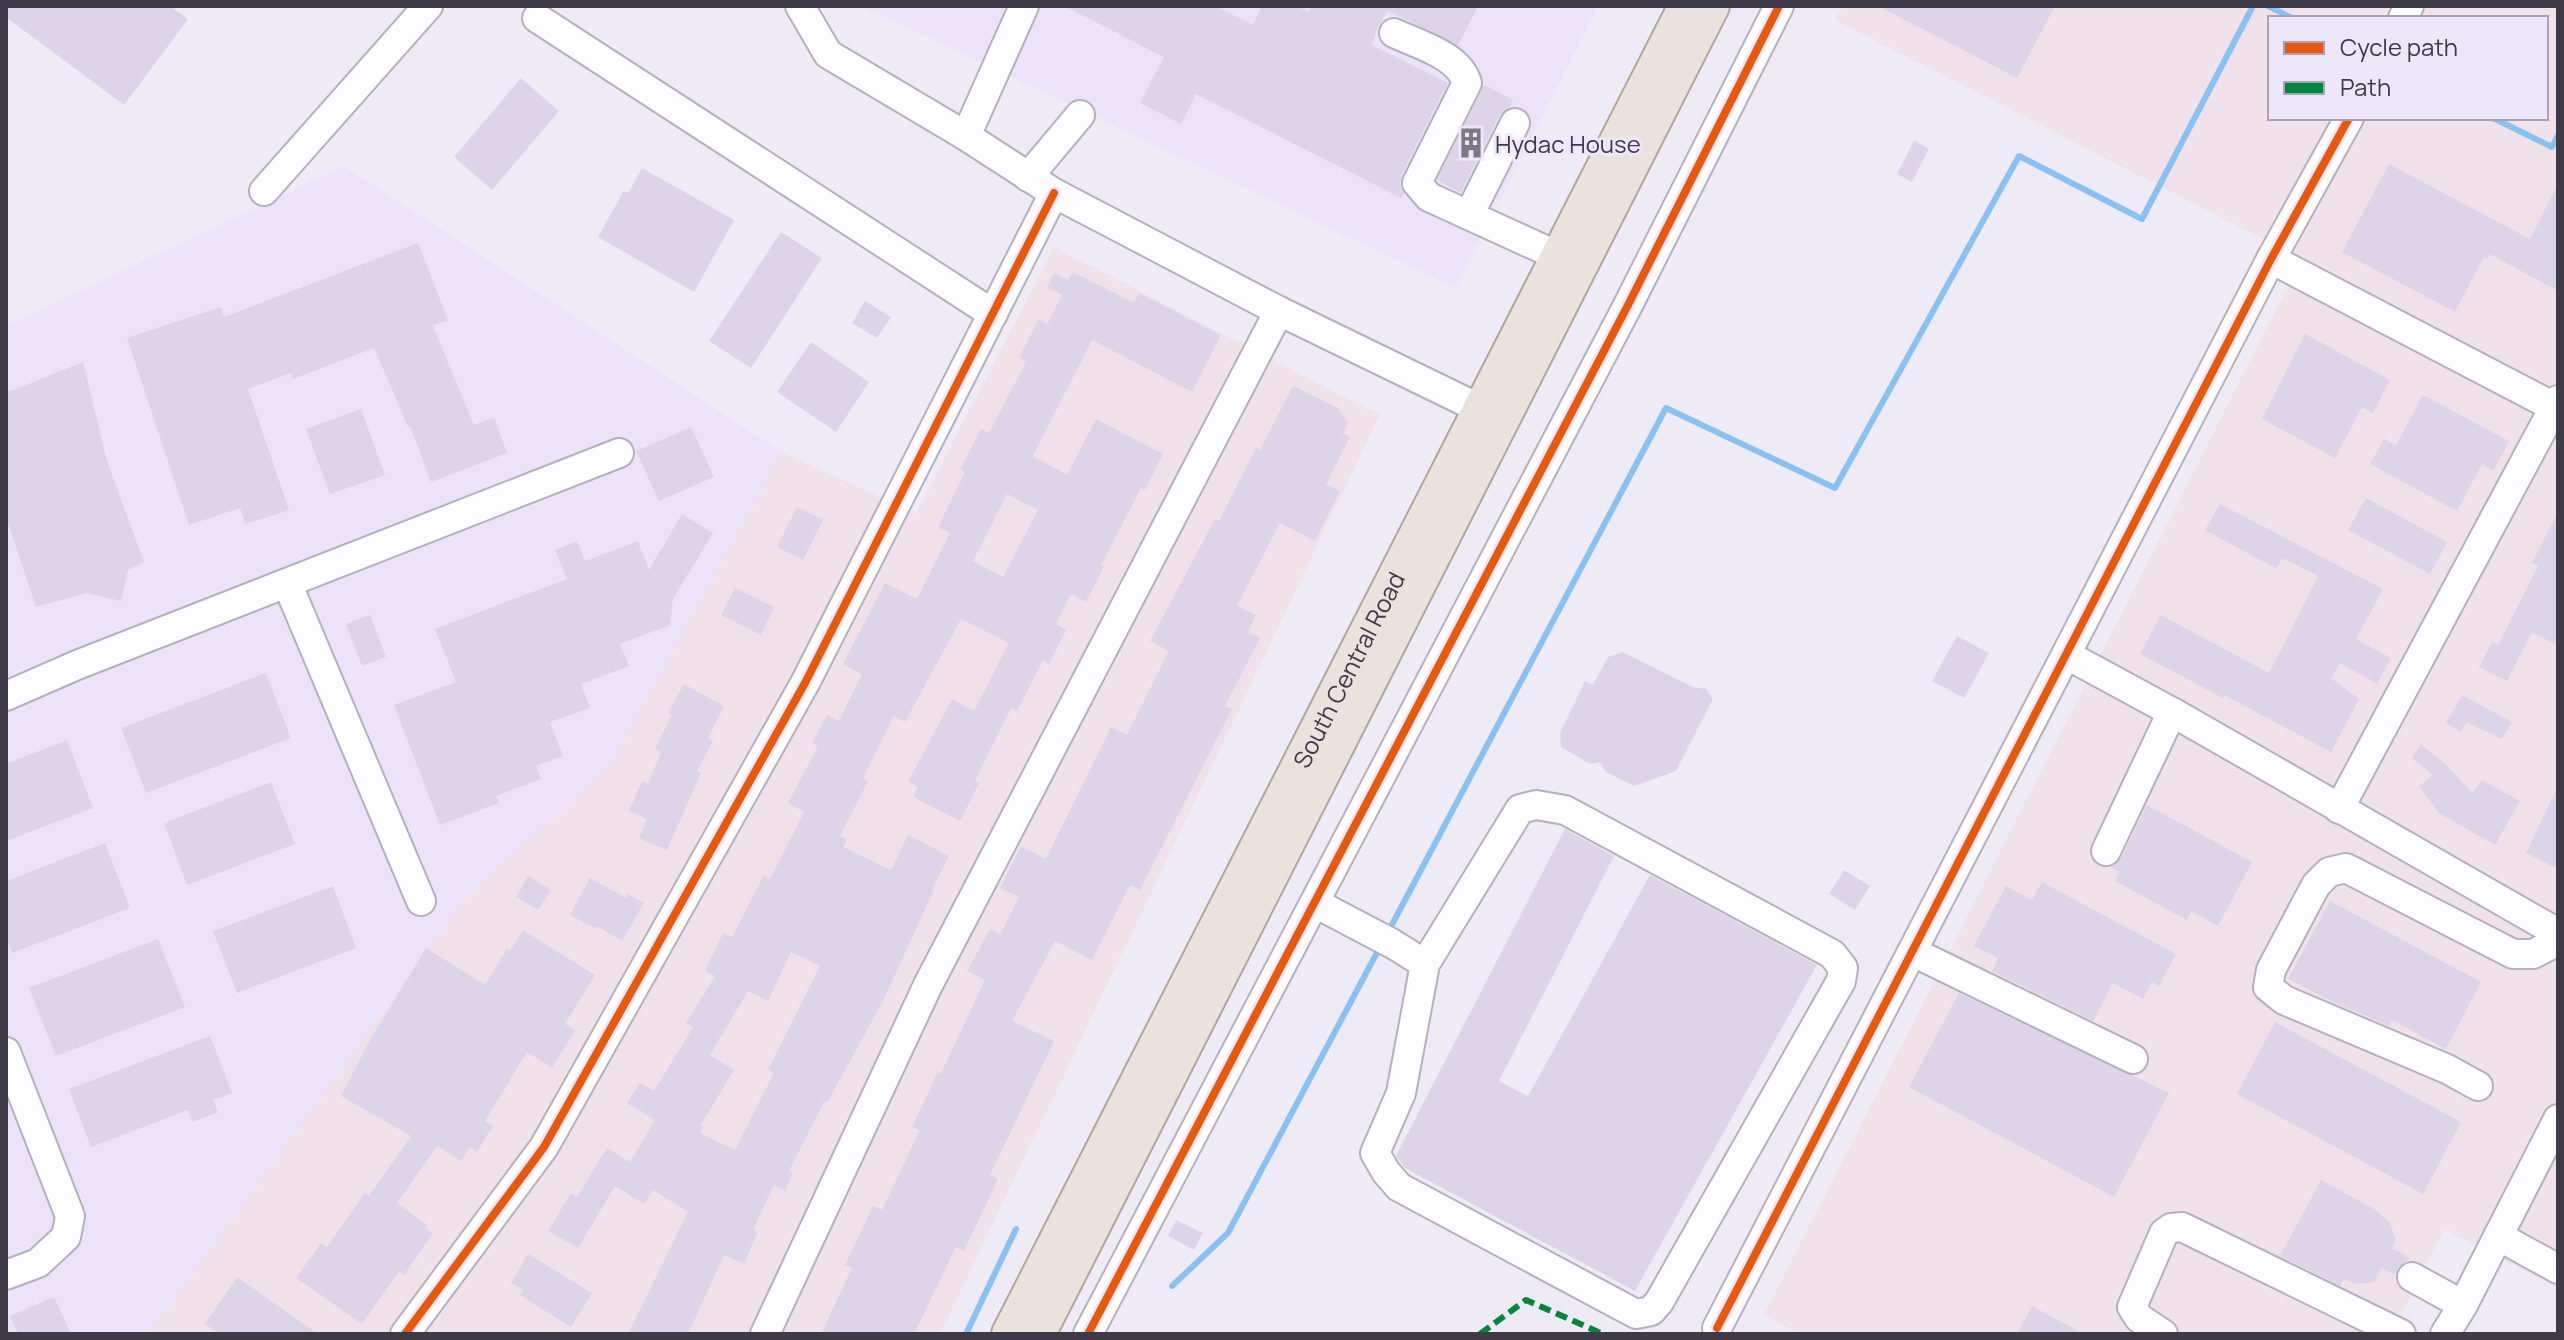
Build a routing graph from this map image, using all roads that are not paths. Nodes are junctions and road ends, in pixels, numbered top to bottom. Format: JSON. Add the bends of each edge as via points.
{"nodes":[{"id":1,"x":428,"y":6,"type":"edge"},
{"id":2,"x":800,"y":6,"type":"edge"},
{"id":3,"x":1024,"y":6,"type":"edge"},
{"id":4,"x":1686,"y":6,"type":"edge"},
{"id":5,"x":1712,"y":6,"type":"edge"},
{"id":6,"x":1779,"y":6,"type":"edge"},
{"id":7,"x":532,"y":10,"type":"edge"},
{"id":8,"x":1394,"y":33,"type":"dead end"},
{"id":9,"x":1080,"y":115,"type":"dead end"},
{"id":10,"x":2348,"y":120,"type":"edge"},
{"id":11,"x":1515,"y":123,"type":"dead end"},
{"id":12,"x":966,"y":136,"type":"junction"},
{"id":13,"x":1028,"y":177,"type":"junction"},
{"id":14,"x":264,"y":191,"type":"dead end"},
{"id":15,"x":1054,"y":193,"type":"junction"},
{"id":16,"x":1469,"y":215,"type":"junction"},
{"id":17,"x":1558,"y":256,"type":"junction"},
{"id":18,"x":2271,"y":259,"type":"junction"},
{"id":19,"x":1279,"y":311,"type":"junction"},
{"id":20,"x":993,"y":314,"type":"junction"},
{"id":21,"x":2557,"y":405,"type":"edge"},
{"id":22,"x":1491,"y":414,"type":"junction"},
{"id":23,"x":619,"y":453,"type":"dead end"},
{"id":24,"x":287,"y":583,"type":"junction"},
{"id":25,"x":2067,"y":655,"type":"junction"},
{"id":26,"x":6,"y":696,"type":"edge"},
{"id":27,"x":2172,"y":712,"type":"junction"},
{"id":28,"x":2339,"y":809,"type":"junction"},
{"id":29,"x":2106,"y":851,"type":"dead end"},
{"id":30,"x":421,"y":901,"type":"dead end"},
{"id":31,"x":1315,"y":903,"type":"junction"},
{"id":32,"x":2558,"y":933,"type":"edge"},
{"id":33,"x":2558,"y":941,"type":"edge"},
{"id":34,"x":1913,"y":952,"type":"junction"},
{"id":35,"x":1425,"y":964,"type":"junction"},
{"id":36,"x":6,"y":1052,"type":"edge"},
{"id":37,"x":2133,"y":1059,"type":"dead end"},
{"id":38,"x":2478,"y":1086,"type":"dead end"},
{"id":39,"x":2558,"y":1119,"type":"edge"},
{"id":40,"x":2498,"y":1236,"type":"junction"},
{"id":41,"x":2558,"y":1269,"type":"edge"},
{"id":42,"x":6,"y":1275,"type":"edge"},
{"id":43,"x":2412,"y":1277,"type":"dead end"},
{"id":44,"x":2463,"y":1305,"type":"junction"},
{"id":45,"x":1717,"y":1328,"type":"dead end"},
{"id":46,"x":405,"y":1334,"type":"edge"},
{"id":47,"x":765,"y":1334,"type":"edge"},
{"id":48,"x":1009,"y":1334,"type":"edge"},
{"id":49,"x":1038,"y":1334,"type":"edge"},
{"id":50,"x":1088,"y":1334,"type":"edge"},
{"id":51,"x":2163,"y":1334,"type":"edge"},
{"id":52,"x":2401,"y":1334,"type":"edge"},
{"id":53,"x":2445,"y":1334,"type":"edge"}],
"edges":[{"from":1,"to":14,"type":"street"},
{"from":2,"to":12,"type":"street","via":[[828,54]]},
{"from":3,"to":12,"type":"street"},
{"from":4,"to":17,"type":"main road","name":"South Central Road"},
{"from":5,"to":22,"type":"main road","name":"South Central Road"},
{"from":6,"to":31,"type":"street"},
{"from":7,"to":20,"type":"street"},
{"from":8,"to":16,"type":"street","via":[[1456,63],[1464,73],[1467,83],[1417,183],[1429,197]]},
{"from":9,"to":13,"type":"street"},
{"from":10,"to":18,"type":"street"},
{"from":11,"to":16,"type":"street"},
{"from":12,"to":13,"type":"street"},
{"from":13,"to":15,"type":"street"},
{"from":15,"to":19,"type":"street"},
{"from":15,"to":20,"type":"street"},
{"from":16,"to":17,"type":"street"},
{"from":17,"to":22,"type":"main road","name":"South Central Road"},
{"from":18,"to":21,"type":"street"},
{"from":18,"to":25,"type":"street"},
{"from":19,"to":22,"type":"street"},
{"from":19,"to":47,"type":"street","via":[[928,985]]},
{"from":20,"to":46,"type":"street","via":[[805,683],[544,1147]]},
{"from":21,"to":28,"type":"street"},
{"from":22,"to":48,"type":"main road","name":"South Central Road"},
{"from":22,"to":49,"type":"main road","name":"South Central Road"},
{"from":23,"to":24,"type":"street"},
{"from":24,"to":26,"type":"street"},
{"from":24,"to":30,"type":"street"},
{"from":25,"to":27,"type":"street"},
{"from":25,"to":34,"type":"street"},
{"from":27,"to":28,"type":"street"},
{"from":27,"to":29,"type":"street"},
{"from":28,"to":32,"type":"street"},
{"from":31,"to":35,"type":"street"},
{"from":31,"to":50,"type":"street"},
{"from":33,"to":38,"type":"street","via":[[2533,954],[2513,954],[2346,868],[2329,872],[2316,885],[2271,970],[2268,987],[2284,1000]]},
{"from":34,"to":37,"type":"street"},
{"from":34,"to":45,"type":"street"},
{"from":35,"to":35,"type":"street","via":[[1520,809],[1536,805],[1565,810],[1832,954],[1843,968],[1841,981],[1659,1302],[1651,1311],[1636,1314],[1399,1187],[1386,1172],[1375,1153],[1401,1093]]},
{"from":36,"to":42,"type":"street","via":[[70,1216],[66,1237],[38,1263]]},
{"from":39,"to":40,"type":"street"},
{"from":40,"to":41,"type":"street"},
{"from":40,"to":44,"type":"street"},
{"from":43,"to":44,"type":"street"},
{"from":44,"to":53,"type":"street"},
{"from":51,"to":52,"type":"street","via":[[2132,1307],[2164,1233],[2182,1227]]}]}
